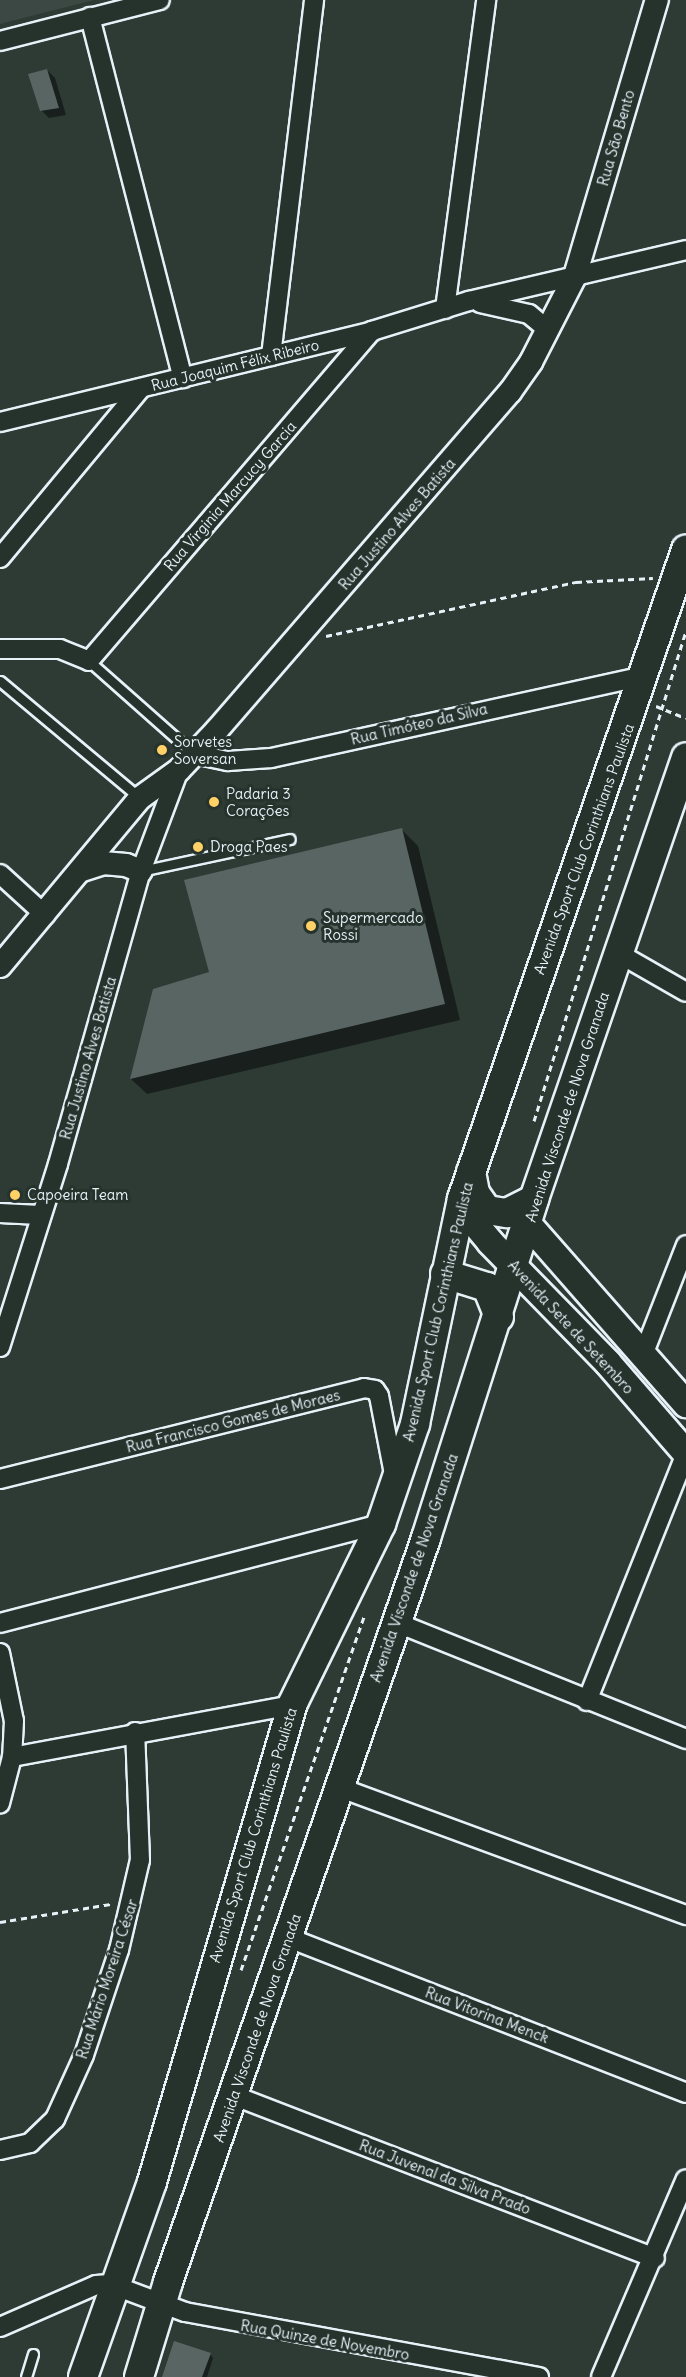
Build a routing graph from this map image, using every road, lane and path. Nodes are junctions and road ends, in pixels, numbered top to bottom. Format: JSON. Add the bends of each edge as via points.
{"nodes":[{"id":1,"x":160,"y":0,"type":"edge"},
{"id":2,"x":314,"y":0,"type":"edge"},
{"id":3,"x":486,"y":0,"type":"edge"},
{"id":4,"x":657,"y":0,"type":"edge"},
{"id":5,"x":90,"y":18,"type":"junction"},
{"id":6,"x":0,"y":41,"type":"edge"},
{"id":7,"x":686,"y":250,"type":"edge"},
{"id":8,"x":574,"y":276,"type":"junction"},
{"id":9,"x":469,"y":301,"type":"junction"},
{"id":10,"x":445,"y":309,"type":"junction"},
{"id":11,"x":548,"y":329,"type":"junction"},
{"id":12,"x":372,"y":331,"type":"junction"},
{"id":13,"x":271,"y":356,"type":"junction"},
{"id":14,"x":183,"y":378,"type":"junction"},
{"id":15,"x":141,"y":388,"type":"junction"},
{"id":16,"x":0,"y":422,"type":"edge"},
{"id":17,"x":686,"y":550,"type":"edge"},
{"id":18,"x":0,"y":558,"type":"edge"},
{"id":19,"x":676,"y":577,"type":"junction"},
{"id":20,"x":292,"y":644,"type":"junction"},
{"id":21,"x":0,"y":649,"type":"edge"},
{"id":22,"x":89,"y":661,"type":"junction"},
{"id":23,"x":0,"y":681,"type":"edge"},
{"id":24,"x":641,"y":687,"type":"junction"},
{"id":25,"x":686,"y":718,"type":"edge"},
{"id":26,"x":194,"y":754,"type":"junction"},
{"id":27,"x":686,"y":758,"type":"edge"},
{"id":28,"x":178,"y":770,"type":"junction"},
{"id":29,"x":140,"y":798,"type":"junction"},
{"id":30,"x":290,"y":839,"type":"dead end"},
{"id":31,"x":82,"y":870,"type":"junction"},
{"id":32,"x":141,"y":871,"type":"junction"},
{"id":33,"x":0,"y":874,"type":"edge"},
{"id":34,"x":45,"y":915,"type":"junction"},
{"id":35,"x":618,"y":953,"type":"junction"},
{"id":36,"x":0,"y":966,"type":"edge"},
{"id":37,"x":686,"y":992,"type":"edge"},
{"id":38,"x":471,"y":1172,"type":"junction"},
{"id":39,"x":462,"y":1199,"type":"junction"},
{"id":40,"x":531,"y":1212,"type":"junction"},
{"id":41,"x":0,"y":1213,"type":"edge"},
{"id":42,"x":40,"y":1215,"type":"junction"},
{"id":43,"x":686,"y":1245,"type":"edge"},
{"id":44,"x":514,"y":1266,"type":"junction"},
{"id":45,"x":445,"y":1274,"type":"junction"},
{"id":46,"x":499,"y":1317,"type":"junction"},
{"id":47,"x":0,"y":1347,"type":"edge"},
{"id":48,"x":643,"y":1355,"type":"junction"},
{"id":49,"x":686,"y":1404,"type":"edge"},
{"id":50,"x":686,"y":1454,"type":"edge"},
{"id":51,"x":0,"y":1479,"type":"edge"},
{"id":52,"x":395,"y":1481,"type":"junction"},
{"id":53,"x":381,"y":1524,"type":"junction"},
{"id":54,"x":395,"y":1622,"type":"junction"},
{"id":55,"x":0,"y":1623,"type":"edge"},
{"id":56,"x":0,"y":1653,"type":"edge"},
{"id":57,"x":586,"y":1701,"type":"junction"},
{"id":58,"x":292,"y":1706,"type":"junction"},
{"id":59,"x":7,"y":1720,"type":"edge"},
{"id":60,"x":135,"y":1732,"type":"junction"},
{"id":61,"x":686,"y":1739,"type":"edge"},
{"id":62,"x":12,"y":1757,"type":"junction"},
{"id":63,"x":338,"y":1787,"type":"junction"},
{"id":64,"x":0,"y":1803,"type":"edge"},
{"id":65,"x":134,"y":1900,"type":"junction"},
{"id":66,"x":686,"y":1916,"type":"edge"},
{"id":67,"x":0,"y":1922,"type":"edge"},
{"id":68,"x":289,"y":1938,"type":"junction"},
{"id":69,"x":686,"y":2093,"type":"edge"},
{"id":70,"x":235,"y":2096,"type":"junction"},
{"id":71,"x":0,"y":2150,"type":"edge"},
{"id":72,"x":686,"y":2179,"type":"edge"},
{"id":73,"x":655,"y":2258,"type":"junction"},
{"id":74,"x":117,"y":2285,"type":"junction"},
{"id":75,"x":161,"y":2305,"type":"junction"},
{"id":76,"x":0,"y":2326,"type":"edge"},
{"id":77,"x":33,"y":2354,"type":"dead end"},
{"id":78,"x":26,"y":2377,"type":"edge"},
{"id":79,"x":83,"y":2377,"type":"edge"},
{"id":80,"x":139,"y":2377,"type":"edge"},
{"id":81,"x":538,"y":2377,"type":"edge"},
{"id":82,"x":601,"y":2377,"type":"edge"}],
"edges":[{"from":1,"to":5,"type":"street"},
{"from":2,"to":13,"type":"street"},
{"from":3,"to":10,"type":"street"},
{"from":4,"to":8,"type":"street","name":"Rua São Bento"},
{"from":5,"to":6,"type":"street"},
{"from":5,"to":14,"type":"street"},
{"from":7,"to":8,"type":"street","name":"Rua Joaquim Félix Ribeiro"},
{"from":8,"to":9,"type":"street","name":"Rua Joaquim Félix Ribeiro"},
{"from":8,"to":11,"type":"street","name":"Rua Justino Alves Batista"},
{"from":9,"to":10,"type":"street","name":"Rua Joaquim Félix Ribeiro"},
{"from":9,"to":11,"type":"street","via":[[521,312]]},
{"from":10,"to":12,"type":"street","name":"Rua Joaquim Félix Ribeiro"},
{"from":11,"to":20,"type":"street","name":"Rua Justino Alves Batista","via":[[531,362],[494,413]]},
{"from":12,"to":13,"type":"street","name":"Rua Joaquim Félix Ribeiro"},
{"from":12,"to":22,"type":"street","name":"Rua Virginia Marcucy Garcia"},
{"from":13,"to":14,"type":"street","name":"Rua Joaquim Félix Ribeiro"},
{"from":14,"to":15,"type":"street","name":"Rua Joaquim Félix Ribeiro"},
{"from":15,"to":16,"type":"street","name":"Rua Joaquim Félix Ribeiro"},
{"from":15,"to":18,"type":"street"},
{"from":17,"to":19,"type":"main road","name":"Avenida Sport Club Corinthians Paulista"},
{"from":19,"to":20,"type":"path","via":[[576,582]]},
{"from":19,"to":24,"type":"main road","name":"Avenida Sport Club Corinthians Paulista"},
{"from":20,"to":26,"type":"street","name":"Rua Justino Alves Batista"},
{"from":21,"to":22,"type":"street","via":[[60,649]]},
{"from":22,"to":26,"type":"lane"},
{"from":23,"to":29,"type":"lane"},
{"from":24,"to":25,"type":"path"},
{"from":24,"to":26,"type":"street","name":"Rua Timóteo da Silva","via":[[271,758],[228,761]]},
{"from":24,"to":38,"type":"main road","name":"Avenida Sport Club Corinthians Paulista"},
{"from":26,"to":28,"type":"street","name":"Rua Justino Alves Batista"},
{"from":27,"to":35,"type":"main road","name":"Avenida Visconde de Nova Granada"},
{"from":28,"to":29,"type":"street","name":"Rua Justino Alves Batista"},
{"from":28,"to":32,"type":"street","name":"Rua Justino Alves Batista"},
{"from":29,"to":31,"type":"street","name":"Rua Justino Alves Batista"},
{"from":30,"to":32,"type":"lane"},
{"from":31,"to":32,"type":"street","via":[[103,863]]},
{"from":31,"to":34,"type":"street","name":"Rua Justino Alves Batista"},
{"from":32,"to":42,"type":"street","name":"Rua Justino Alves Batista"},
{"from":33,"to":34,"type":"street"},
{"from":34,"to":36,"type":"street","name":"Rua Justino Alves Batista"},
{"from":35,"to":37,"type":"street"},
{"from":35,"to":40,"type":"main road","name":"Avenida Visconde de Nova Granada"},
{"from":38,"to":39,"type":"main road","name":"Avenida Sport Club Corinthians Paulista"},
{"from":38,"to":40,"type":"main road","via":[[476,1193],[487,1210]]},
{"from":39,"to":44,"type":"main road","name":"Avenida Sete de Setembro","via":[[475,1224]]},
{"from":39,"to":45,"type":"main road","name":"Avenida Sport Club Corinthians Paulista"},
{"from":40,"to":44,"type":"main road","name":"Avenida Visconde de Nova Granada"},
{"from":40,"to":48,"type":"main road"},
{"from":41,"to":42,"type":"street"},
{"from":42,"to":47,"type":"street","name":"Rua Justino Alves Batista"},
{"from":43,"to":48,"type":"street"},
{"from":44,"to":46,"type":"main road","name":"Avenida Visconde de Nova Granada"},
{"from":44,"to":50,"type":"main road","name":"Avenida Sete de Setembro","via":[[608,1363]]},
{"from":45,"to":46,"type":"main road","via":[[487,1287]]},
{"from":45,"to":52,"type":"main road","name":"Avenida Sport Club Corinthians Paulista","via":[[416,1424]]},
{"from":46,"to":54,"type":"main road","name":"Avenida Visconde de Nova Granada"},
{"from":48,"to":49,"type":"main road"},
{"from":50,"to":57,"type":"street"},
{"from":51,"to":52,"type":"street","name":"Rua Francisco Gomes de Moraes","via":[[364,1388],[375,1390],[379,1396]]},
{"from":52,"to":53,"type":"main road","name":"Avenida Sport Club Corinthians Paulista"},
{"from":53,"to":55,"type":"street"},
{"from":53,"to":58,"type":"main road","name":"Avenida Sport Club Corinthians Paulista"},
{"from":54,"to":57,"type":"street"},
{"from":54,"to":63,"type":"main road","name":"Avenida Visconde de Nova Granada"},
{"from":56,"to":59,"type":"street"},
{"from":57,"to":61,"type":"street"},
{"from":58,"to":60,"type":"street"},
{"from":58,"to":74,"type":"main road","name":"Avenida Sport Club Corinthians Paulista","via":[[152,2182]]},
{"from":59,"to":62,"type":"street"},
{"from":60,"to":62,"type":"street"},
{"from":60,"to":65,"type":"street","name":"Rua Mário Moreira César","via":[[142,1835]]},
{"from":62,"to":64,"type":"street"},
{"from":63,"to":66,"type":"street"},
{"from":63,"to":68,"type":"main road","name":"Avenida Visconde de Nova Granada"},
{"from":65,"to":67,"type":"path"},
{"from":65,"to":71,"type":"street","name":"Rua Mário Moreira César","via":[[84,2055],[55,2119],[30,2143]]},
{"from":68,"to":69,"type":"street","name":"Rua Vitorina Menck"},
{"from":68,"to":70,"type":"main road","name":"Avenida Visconde de Nova Granada"},
{"from":70,"to":73,"type":"street","name":"Rua Juvenal da Silva Prado"},
{"from":70,"to":75,"type":"main road","name":"Avenida Visconde de Nova Granada"},
{"from":72,"to":73,"type":"street"},
{"from":73,"to":82,"type":"street"},
{"from":74,"to":75,"type":"street","name":"Rua Quinze de Novembro"},
{"from":74,"to":76,"type":"street","via":[[96,2285]]},
{"from":74,"to":79,"type":"main road","name":"Avenida Sport Club Corinthians Paulista"},
{"from":75,"to":80,"type":"main road","name":"Avenida Visconde de Nova Granada"},
{"from":75,"to":81,"type":"street","name":"Rua Quinze de Novembro","via":[[286,2334]]},
{"from":77,"to":78,"type":"lane"}]}
